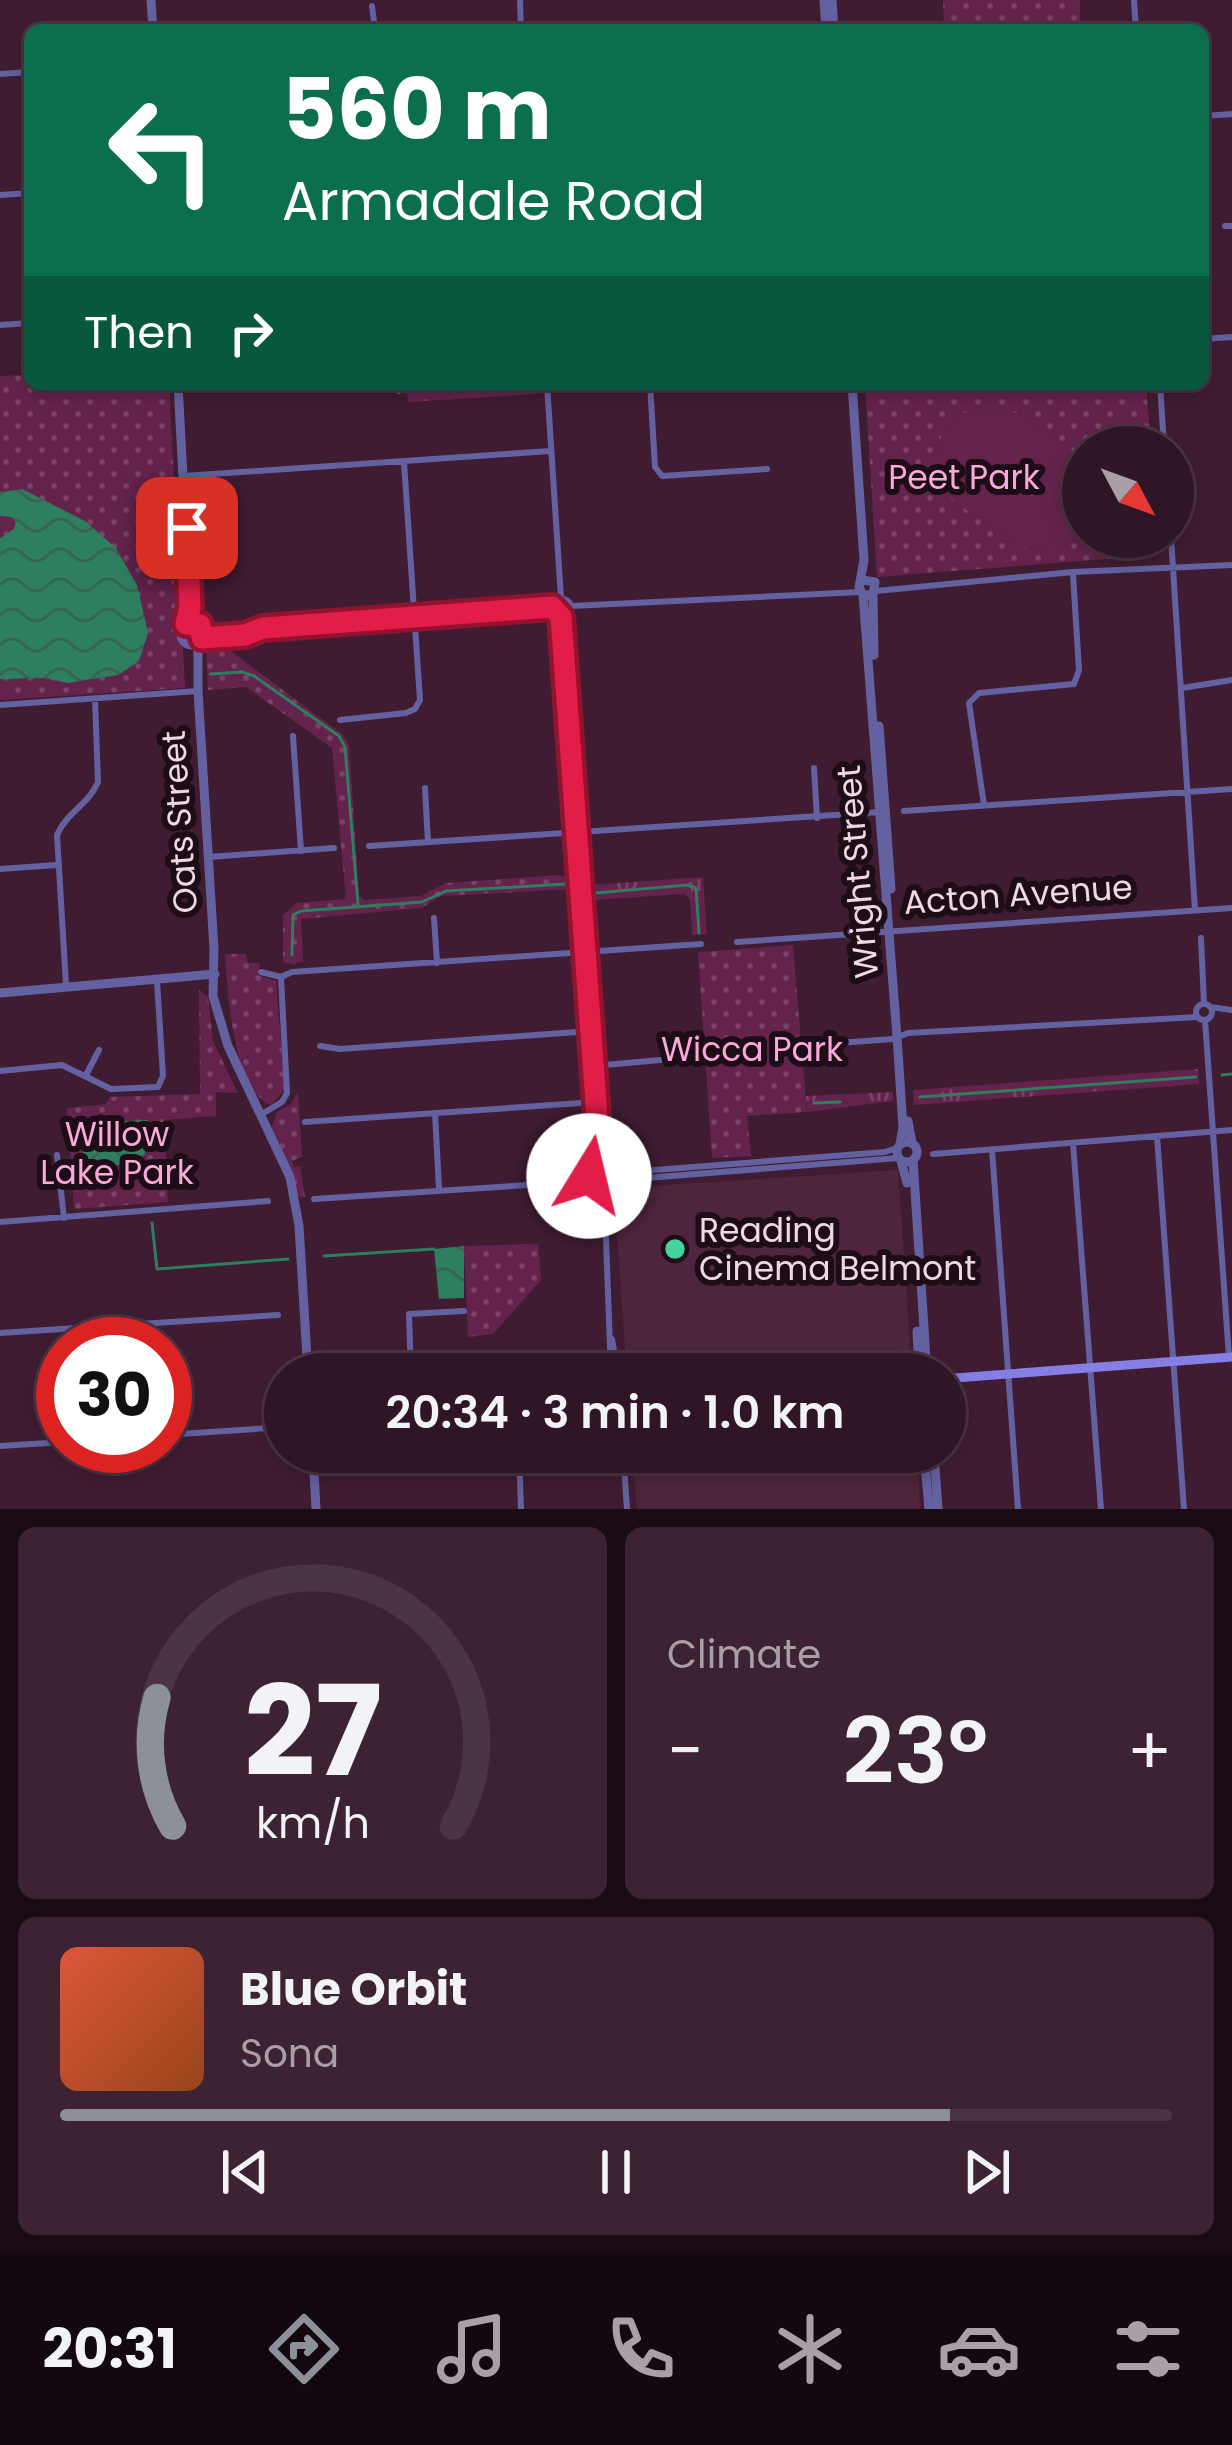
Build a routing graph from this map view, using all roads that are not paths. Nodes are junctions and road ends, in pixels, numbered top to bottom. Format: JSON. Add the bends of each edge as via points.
{"nodes":[{"id":1,"x":372,"y":6,"type":"dead end"},
{"id":2,"x":374,"y":24,"type":"edge"},
{"id":3,"x":178,"y":390,"type":"edge"},
{"id":4,"x":547,"y":390,"type":"edge"},
{"id":5,"x":650,"y":390,"type":"edge"},
{"id":6,"x":855,"y":390,"type":"edge"},
{"id":7,"x":1160,"y":390,"type":"edge"},
{"id":8,"x":1163,"y":426,"type":"edge"},
{"id":9,"x":550,"y":451,"type":"junction"},
{"id":10,"x":404,"y":462,"type":"junction"},
{"id":11,"x":767,"y":469,"type":"dead end"},
{"id":12,"x":184,"y":476,"type":"junction"},
{"id":13,"x":1172,"y":558,"type":"edge"},
{"id":14,"x":1232,"y":565,"type":"edge"},
{"id":15,"x":1173,"y":569,"type":"junction"},
{"id":16,"x":1073,"y":572,"type":"junction"},
{"id":17,"x":868,"y":587,"type":"junction"},
{"id":18,"x":561,"y":598,"type":"junction"},
{"id":19,"x":571,"y":606,"type":"junction"},
{"id":20,"x":552,"y":607,"type":"junction"},
{"id":21,"x":561,"y":617,"type":"junction"},
{"id":22,"x":413,"y":618,"type":"junction"},
{"id":23,"x":196,"y":634,"type":"junction"},
{"id":24,"x":1232,"y":680,"type":"edge"},
{"id":25,"x":1182,"y":688,"type":"junction"},
{"id":26,"x":198,"y":691,"type":"junction"},
{"id":27,"x":94,"y":699,"type":"junction"},
{"id":28,"x":0,"y":705,"type":"edge"},
{"id":29,"x":340,"y":720,"type":"dead end"},
{"id":30,"x":293,"y":736,"type":"dead end"},
{"id":31,"x":814,"y":768,"type":"dead end"},
{"id":32,"x":424,"y":788,"type":"dead end"},
{"id":33,"x":1232,"y":789,"type":"edge"},
{"id":34,"x":1188,"y":792,"type":"junction"},
{"id":35,"x":984,"y":805,"type":"junction"},
{"id":36,"x":904,"y":811,"type":"dead end"},
{"id":37,"x":882,"y":812,"type":"junction"},
{"id":38,"x":817,"y":818,"type":"junction"},
{"id":39,"x":578,"y":831,"type":"junction"},
{"id":40,"x":428,"y":842,"type":"junction"},
{"id":41,"x":369,"y":846,"type":"dead end"},
{"id":42,"x":334,"y":848,"type":"dead end"},
{"id":43,"x":301,"y":850,"type":"junction"},
{"id":44,"x":209,"y":857,"type":"junction"},
{"id":45,"x":58,"y":865,"type":"junction"},
{"id":46,"x":0,"y":868,"type":"edge"},
{"id":47,"x":1232,"y":908,"type":"edge"},
{"id":48,"x":1196,"y":910,"type":"junction"},
{"id":49,"x":434,"y":918,"type":"dead end"},
{"id":50,"x":892,"y":930,"type":"junction"},
{"id":51,"x":1201,"y":938,"type":"dead end"},
{"id":52,"x":736,"y":942,"type":"dead end"},
{"id":53,"x":701,"y":944,"type":"dead end"},
{"id":54,"x":586,"y":952,"type":"junction"},
{"id":55,"x":437,"y":963,"type":"junction"},
{"id":56,"x":261,"y":971,"type":"dead end"},
{"id":57,"x":216,"y":977,"type":"junction"},
{"id":58,"x":281,"y":977,"type":"junction"},
{"id":59,"x":157,"y":981,"type":"junction"},
{"id":60,"x":67,"y":988,"type":"junction"},
{"id":61,"x":0,"y":993,"type":"edge"},
{"id":62,"x":1232,"y":1010,"type":"edge"},
{"id":63,"x":1204,"y":1012,"type":"junction"},
{"id":64,"x":591,"y":1031,"type":"junction"},
{"id":65,"x":899,"y":1036,"type":"junction"},
{"id":66,"x":810,"y":1045,"type":"dead end"},
{"id":67,"x":320,"y":1046,"type":"dead end"},
{"id":68,"x":99,"y":1050,"type":"dead end"},
{"id":69,"x":683,"y":1058,"type":"dead end"},
{"id":70,"x":593,"y":1066,"type":"junction"},
{"id":71,"x":0,"y":1071,"type":"edge"},
{"id":72,"x":86,"y":1076,"type":"junction"},
{"id":73,"x":596,"y":1102,"type":"junction"},
{"id":74,"x":435,"y":1113,"type":"junction"},
{"id":75,"x":262,"y":1114,"type":"junction"},
{"id":76,"x":305,"y":1121,"type":"dead end"},
{"id":77,"x":1232,"y":1130,"type":"edge"},
{"id":78,"x":1212,"y":1132,"type":"junction"},
{"id":79,"x":1157,"y":1136,"type":"junction"},
{"id":80,"x":1073,"y":1143,"type":"junction"},
{"id":81,"x":992,"y":1149,"type":"junction"},
{"id":82,"x":904,"y":1152,"type":"junction"},
{"id":83,"x":933,"y":1154,"type":"dead end"},
{"id":84,"x":56,"y":1155,"type":"dead end"},
{"id":85,"x":599,"y":1176,"type":"junction"},
{"id":86,"x":439,"y":1189,"type":"junction"},
{"id":87,"x":314,"y":1199,"type":"dead end"},
{"id":88,"x":268,"y":1201,"type":"dead end"},
{"id":89,"x":64,"y":1218,"type":"junction"},
{"id":90,"x":0,"y":1222,"type":"edge"},
{"id":91,"x":1232,"y":1255,"type":"edge"},
{"id":92,"x":1222,"y":1256,"type":"junction"},
{"id":93,"x":464,"y":1311,"type":"dead end"},
{"id":94,"x":278,"y":1315,"type":"dead end"},
{"id":95,"x":0,"y":1334,"type":"edge"},
{"id":96,"x":306,"y":1353,"type":"edge"},
{"id":97,"x":410,"y":1353,"type":"edge"},
{"id":98,"x":613,"y":1353,"type":"edge"},
{"id":99,"x":921,"y":1353,"type":"edge"},
{"id":100,"x":1230,"y":1357,"type":"edge"},
{"id":101,"x":1175,"y":1362,"type":"junction"},
{"id":102,"x":1091,"y":1369,"type":"junction"},
{"id":103,"x":1008,"y":1374,"type":"junction"},
{"id":104,"x":966,"y":1377,"type":"edge"},
{"id":105,"x":264,"y":1428,"type":"edge"},
{"id":106,"x":192,"y":1433,"type":"edge"},
{"id":107,"x":36,"y":1444,"type":"edge"},
{"id":108,"x":0,"y":1446,"type":"edge"},
{"id":109,"x":314,"y":1473,"type":"edge"},
{"id":110,"x":520,"y":1473,"type":"edge"},
{"id":111,"x":624,"y":1473,"type":"edge"},
{"id":112,"x":926,"y":1473,"type":"edge"},
{"id":113,"x":935,"y":1473,"type":"edge"},
{"id":114,"x":316,"y":1509,"type":"edge"},
{"id":115,"x":521,"y":1509,"type":"edge"},
{"id":116,"x":627,"y":1509,"type":"edge"},
{"id":117,"x":929,"y":1509,"type":"edge"},
{"id":118,"x":938,"y":1509,"type":"edge"},
{"id":119,"x":1018,"y":1509,"type":"edge"},
{"id":120,"x":1101,"y":1509,"type":"edge"},
{"id":121,"x":1184,"y":1509,"type":"edge"}],
"edges":[{"from":1,"to":2,"type":"street"},
{"from":3,"to":12,"type":"street","name":"Oats Street"},
{"from":4,"to":9,"type":"street"},
{"from":5,"to":11,"type":"street","via":[[662,476]]},
{"from":6,"to":17,"type":"street","name":"Wright Street"},
{"from":7,"to":8,"type":"street"},
{"from":9,"to":10,"type":"street"},
{"from":9,"to":18,"type":"street"},
{"from":10,"to":12,"type":"street"},
{"from":10,"to":22,"type":"street"},
{"from":12,"to":23,"type":"street","name":"Oats Street"},
{"from":13,"to":15,"type":"street"},
{"from":14,"to":15,"type":"street"},
{"from":15,"to":16,"type":"street"},
{"from":15,"to":25,"type":"street"},
{"from":16,"to":17,"type":"street"},
{"from":16,"to":35,"type":"street","via":[[1078,679],[1066,687],[979,693],[969,703]]},
{"from":17,"to":19,"type":"street"},
{"from":17,"to":37,"type":"street","name":"Wright Street"},
{"from":18,"to":19,"type":"street"},
{"from":18,"to":20,"type":"street"},
{"from":19,"to":21,"type":"street"},
{"from":20,"to":21,"type":"street"},
{"from":20,"to":22,"type":"street"},
{"from":21,"to":39,"type":"street"},
{"from":22,"to":23,"type":"street"},
{"from":22,"to":29,"type":"street","via":[[415,709]]},
{"from":23,"to":26,"type":"street","name":"Oats Street"},
{"from":24,"to":25,"type":"street"},
{"from":25,"to":34,"type":"street"},
{"from":26,"to":27,"type":"street"},
{"from":26,"to":44,"type":"street","name":"Oats Street"},
{"from":27,"to":28,"type":"street"},
{"from":27,"to":45,"type":"street","via":[[98,782],[62,824]]},
{"from":30,"to":43,"type":"street"},
{"from":31,"to":38,"type":"street"},
{"from":32,"to":40,"type":"street"},
{"from":33,"to":34,"type":"street"},
{"from":34,"to":35,"type":"street"},
{"from":34,"to":48,"type":"street"},
{"from":35,"to":36,"type":"street"},
{"from":37,"to":38,"type":"street"},
{"from":37,"to":50,"type":"street","name":"Wright Street"},
{"from":38,"to":39,"type":"street"},
{"from":39,"to":40,"type":"street"},
{"from":39,"to":54,"type":"street"},
{"from":40,"to":41,"type":"street"},
{"from":42,"to":43,"type":"street"},
{"from":43,"to":44,"type":"street"},
{"from":44,"to":57,"type":"street","name":"Oats Street"},
{"from":45,"to":46,"type":"street"},
{"from":45,"to":60,"type":"street"},
{"from":47,"to":48,"type":"street","name":"Acton Avenue"},
{"from":48,"to":50,"type":"street","name":"Acton Avenue"},
{"from":49,"to":55,"type":"street"},
{"from":50,"to":52,"type":"street","name":"Acton Avenue"},
{"from":50,"to":65,"type":"street","name":"Wright Street"},
{"from":51,"to":63,"type":"street"},
{"from":53,"to":54,"type":"street"},
{"from":54,"to":55,"type":"street"},
{"from":54,"to":64,"type":"street"},
{"from":55,"to":58,"type":"street"},
{"from":56,"to":58,"type":"street"},
{"from":57,"to":59,"type":"street"},
{"from":57,"to":75,"type":"street","name":"Oats Street","via":[[228,1046]]},
{"from":58,"to":75,"type":"street","via":[[287,1093]]},
{"from":59,"to":60,"type":"street"},
{"from":59,"to":72,"type":"street","via":[[158,1088],[123,1092]]},
{"from":60,"to":61,"type":"street"},
{"from":62,"to":63,"type":"street"},
{"from":63,"to":65,"type":"street"},
{"from":63,"to":78,"type":"street"},
{"from":64,"to":67,"type":"street"},
{"from":64,"to":70,"type":"street"},
{"from":65,"to":66,"type":"street"},
{"from":65,"to":82,"type":"street","name":"Wright Street"},
{"from":68,"to":72,"type":"street"},
{"from":69,"to":70,"type":"street"},
{"from":70,"to":73,"type":"street"},
{"from":71,"to":72,"type":"street","via":[[62,1065]]},
{"from":73,"to":74,"type":"street"},
{"from":73,"to":85,"type":"street"},
{"from":74,"to":76,"type":"street"},
{"from":74,"to":86,"type":"street"},
{"from":75,"to":96,"type":"street","name":"Oats Street","via":[[295,1198]]},
{"from":77,"to":78,"type":"street"},
{"from":78,"to":79,"type":"street"},
{"from":78,"to":92,"type":"street"},
{"from":79,"to":80,"type":"street"},
{"from":79,"to":101,"type":"street"},
{"from":80,"to":81,"type":"street"},
{"from":80,"to":102,"type":"street"},
{"from":81,"to":83,"type":"street"},
{"from":81,"to":103,"type":"street"},
{"from":82,"to":85,"type":"street"},
{"from":82,"to":99,"type":"street","name":"Wright Street"},
{"from":84,"to":89,"type":"street"},
{"from":85,"to":86,"type":"street"},
{"from":85,"to":98,"type":"street"},
{"from":86,"to":87,"type":"street"},
{"from":88,"to":89,"type":"street"},
{"from":89,"to":90,"type":"street"},
{"from":91,"to":92,"type":"street"},
{"from":92,"to":100,"type":"street"},
{"from":93,"to":97,"type":"street","via":[[409,1315]]},
{"from":94,"to":95,"type":"street"},
{"from":100,"to":101,"type":"main road"},
{"from":101,"to":102,"type":"main road"},
{"from":101,"to":121,"type":"street"},
{"from":102,"to":103,"type":"main road"},
{"from":102,"to":120,"type":"street"},
{"from":103,"to":104,"type":"main road"},
{"from":103,"to":119,"type":"street"},
{"from":105,"to":106,"type":"street"},
{"from":107,"to":108,"type":"street"},
{"from":109,"to":114,"type":"street"},
{"from":110,"to":115,"type":"street"},
{"from":111,"to":116,"type":"street"},
{"from":112,"to":117,"type":"street"},
{"from":113,"to":118,"type":"street"}]}
